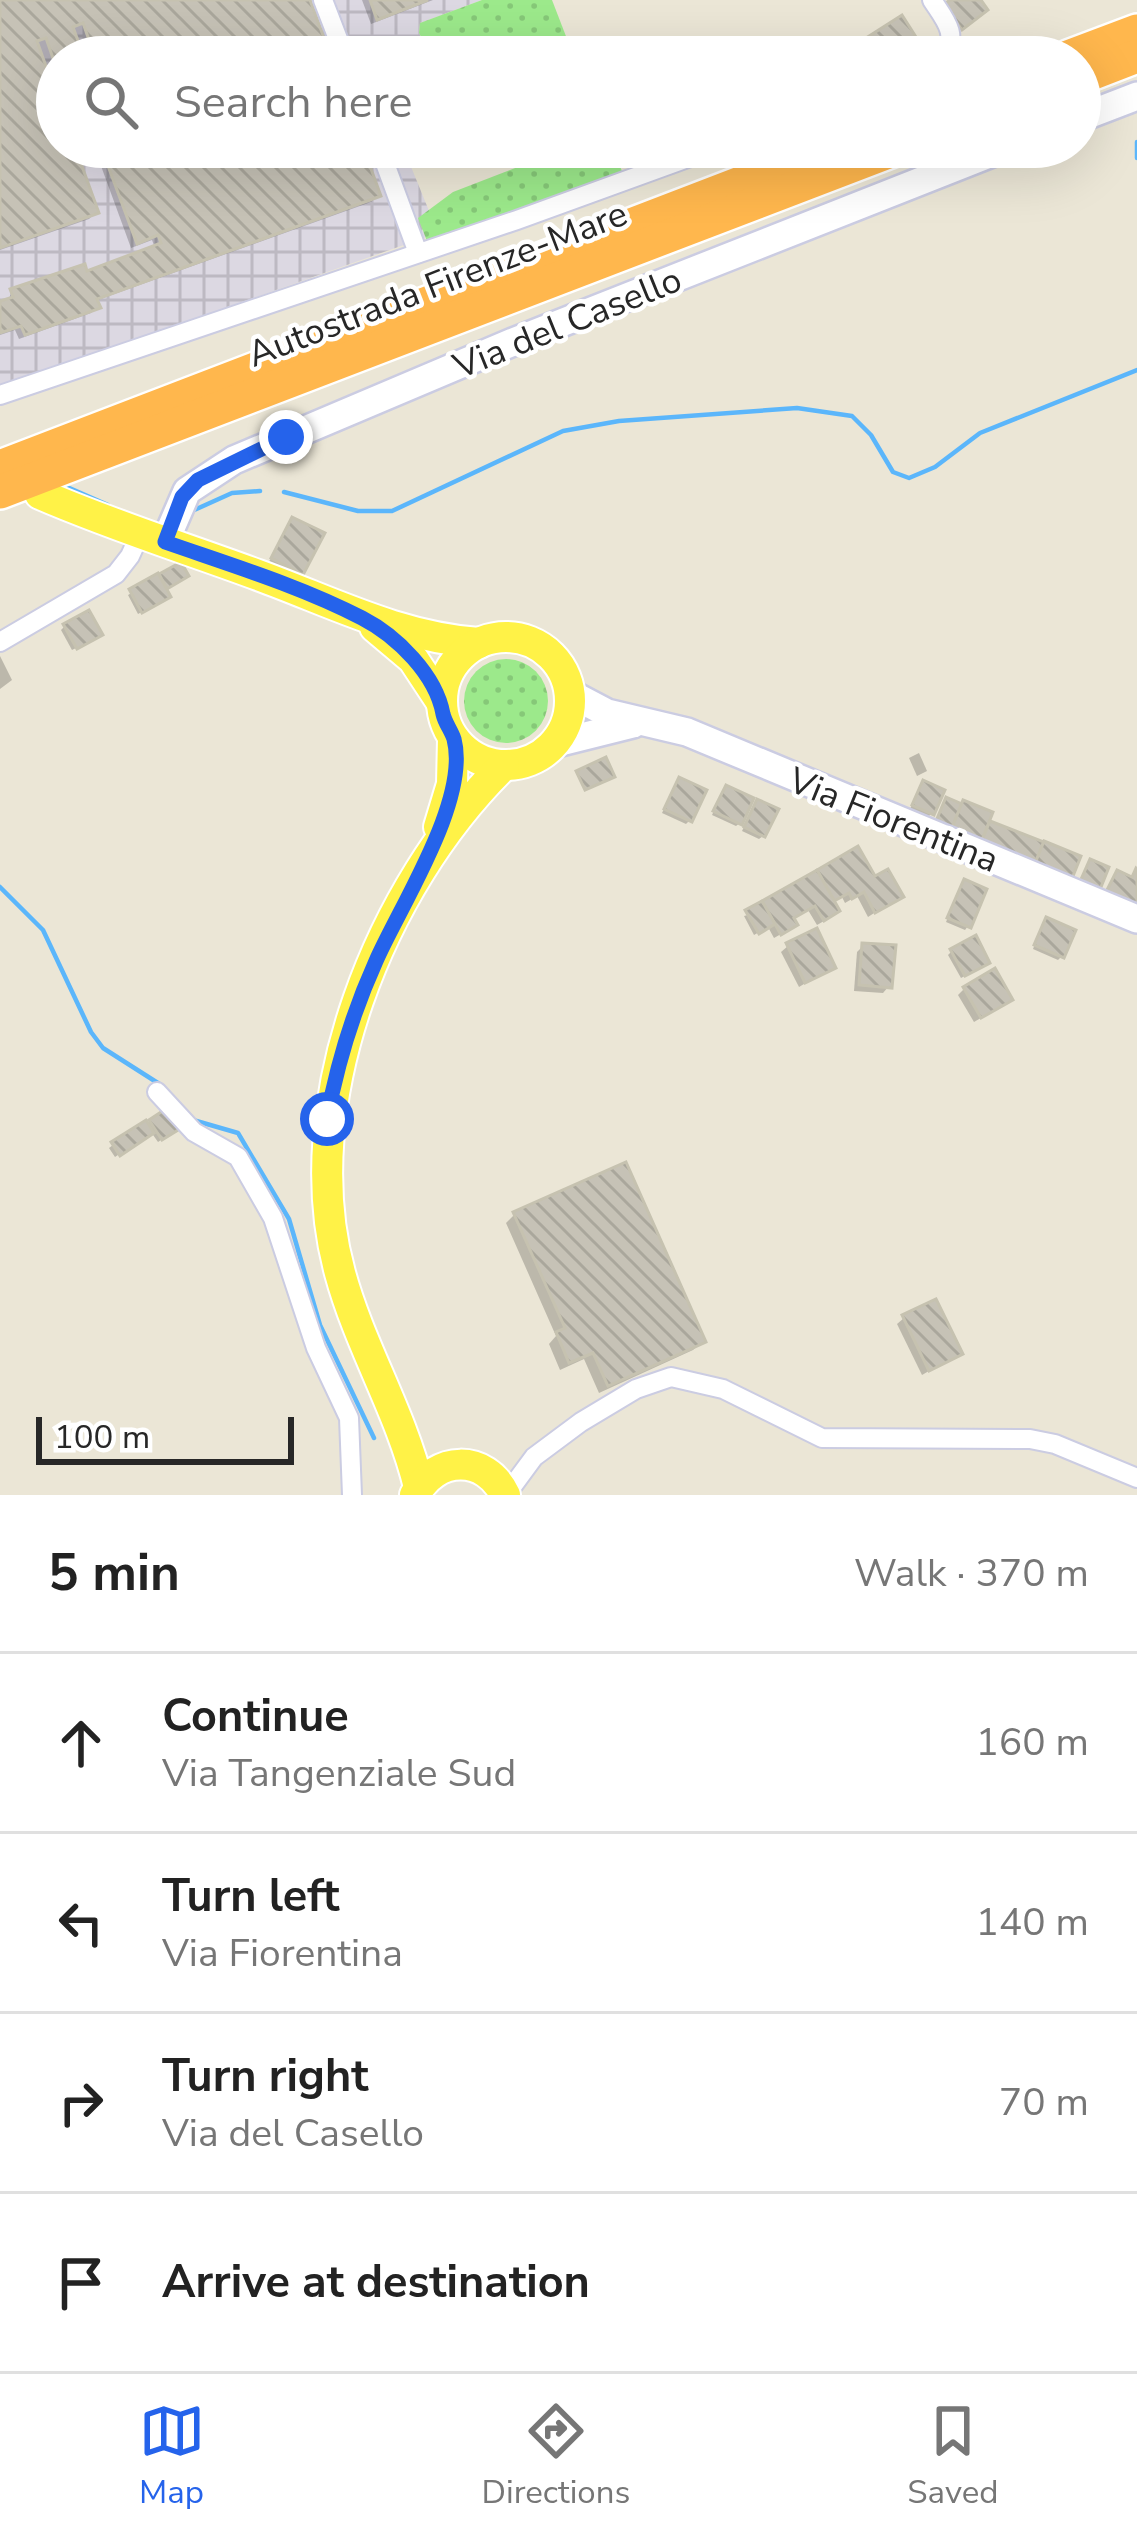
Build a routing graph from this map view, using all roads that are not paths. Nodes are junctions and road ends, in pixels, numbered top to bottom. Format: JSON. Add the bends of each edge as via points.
{"nodes":[{"id":1,"x":323,"y":0,"type":"edge"},
{"id":2,"x":932,"y":0,"type":"edge"},
{"id":3,"x":1137,"y":31,"type":"edge"},
{"id":4,"x":337,"y":36,"type":"edge"},
{"id":5,"x":952,"y":36,"type":"edge"},
{"id":6,"x":1101,"y":45,"type":"edge"},
{"id":7,"x":1137,"y":56,"type":"edge"},
{"id":8,"x":1101,"y":70,"type":"edge"},
{"id":9,"x":1137,"y":96,"type":"edge"},
{"id":10,"x":1101,"y":110,"type":"edge"},
{"id":11,"x":387,"y":168,"type":"edge"},
{"id":12,"x":659,"y":168,"type":"edge"},
{"id":13,"x":779,"y":168,"type":"edge"},
{"id":14,"x":846,"y":168,"type":"edge"},
{"id":15,"x":954,"y":168,"type":"edge"},
{"id":16,"x":418,"y":253,"type":"junction"},
{"id":17,"x":0,"y":395,"type":"edge"},
{"id":18,"x":0,"y":466,"type":"edge"},
{"id":19,"x":0,"y":492,"type":"edge"},
{"id":20,"x":40,"y":494,"type":"dead end"},
{"id":21,"x":153,"y":538,"type":"junction"},
{"id":22,"x":365,"y":620,"type":"junction"},
{"id":23,"x":0,"y":642,"type":"edge"},
{"id":24,"x":479,"y":643,"type":"junction"},
{"id":25,"x":569,"y":693,"type":"junction"},
{"id":26,"x":442,"y":703,"type":"junction"},
{"id":27,"x":649,"y":723,"type":"junction"},
{"id":28,"x":454,"y":739,"type":"junction"},
{"id":29,"x":553,"y":744,"type":"junction"},
{"id":30,"x":504,"y":765,"type":"junction"},
{"id":31,"x":430,"y":853,"type":"junction"},
{"id":32,"x":1137,"y":919,"type":"edge"},
{"id":33,"x":157,"y":1092,"type":"dead end"},
{"id":34,"x":391,"y":1396,"type":"junction"},
{"id":35,"x":454,"y":1464,"type":"junction"},
{"id":36,"x":1137,"y":1478,"type":"edge"},
{"id":37,"x":500,"y":1487,"type":"edge"},
{"id":38,"x":417,"y":1491,"type":"edge"},
{"id":39,"x":352,"y":1495,"type":"edge"}],
"edges":[{"from":1,"to":4,"type":"street"},
{"from":2,"to":5,"type":"street"},
{"from":3,"to":6,"type":"highway"},
{"from":7,"to":8,"type":"highway"},
{"from":9,"to":10,"type":"street"},
{"from":11,"to":16,"type":"street"},
{"from":12,"to":16,"type":"street"},
{"from":13,"to":18,"type":"highway","name":"Autostrada Firenze-Mare"},
{"from":14,"to":19,"type":"highway","name":"Autostrada Firenze-Mare"},
{"from":15,"to":21,"type":"street","name":"Via del Casello","via":[[268,445],[198,480]]},
{"from":16,"to":17,"type":"street"},
{"from":20,"to":21,"type":"main road"},
{"from":21,"to":22,"type":"main road"},
{"from":21,"to":23,"type":"street","name":"Via del Casello","via":[[116,574]]},
{"from":22,"to":24,"type":"main road"},
{"from":22,"to":26,"type":"main road","via":[[413,659]]},
{"from":24,"to":25,"type":"main road","via":[[511,638],[541,648]]},
{"from":24,"to":26,"type":"main road","via":[[454,663]]},
{"from":25,"to":27,"type":"street","name":"Via Fiorentina","via":[[597,710]]},
{"from":25,"to":29,"type":"main road","via":[[567,720]]},
{"from":26,"to":28,"type":"main road"},
{"from":27,"to":29,"type":"street","name":"Via Fiorentina"},
{"from":27,"to":32,"type":"street","name":"Via Fiorentina"},
{"from":28,"to":30,"type":"main road","via":[[471,755]]},
{"from":28,"to":31,"type":"main road","via":[[452,784]]},
{"from":29,"to":30,"type":"main road","via":[[536,758]]},
{"from":30,"to":31,"type":"main road"},
{"from":31,"to":34,"type":"main road","via":[[362,992],[327,1119],[326,1205],[338,1269]]},
{"from":33,"to":39,"type":"street","via":[[194,1132],[238,1157],[273,1218],[349,1418]]},
{"from":34,"to":35,"type":"main road"},
{"from":34,"to":38,"type":"main road"},
{"from":35,"to":37,"type":"main road","via":[[472,1465]]},
{"from":35,"to":38,"type":"main road","via":[[434,1471]]},
{"from":36,"to":37,"type":"street","via":[[1030,1439],[823,1438],[723,1389],[671,1377],[636,1389]]}]}
